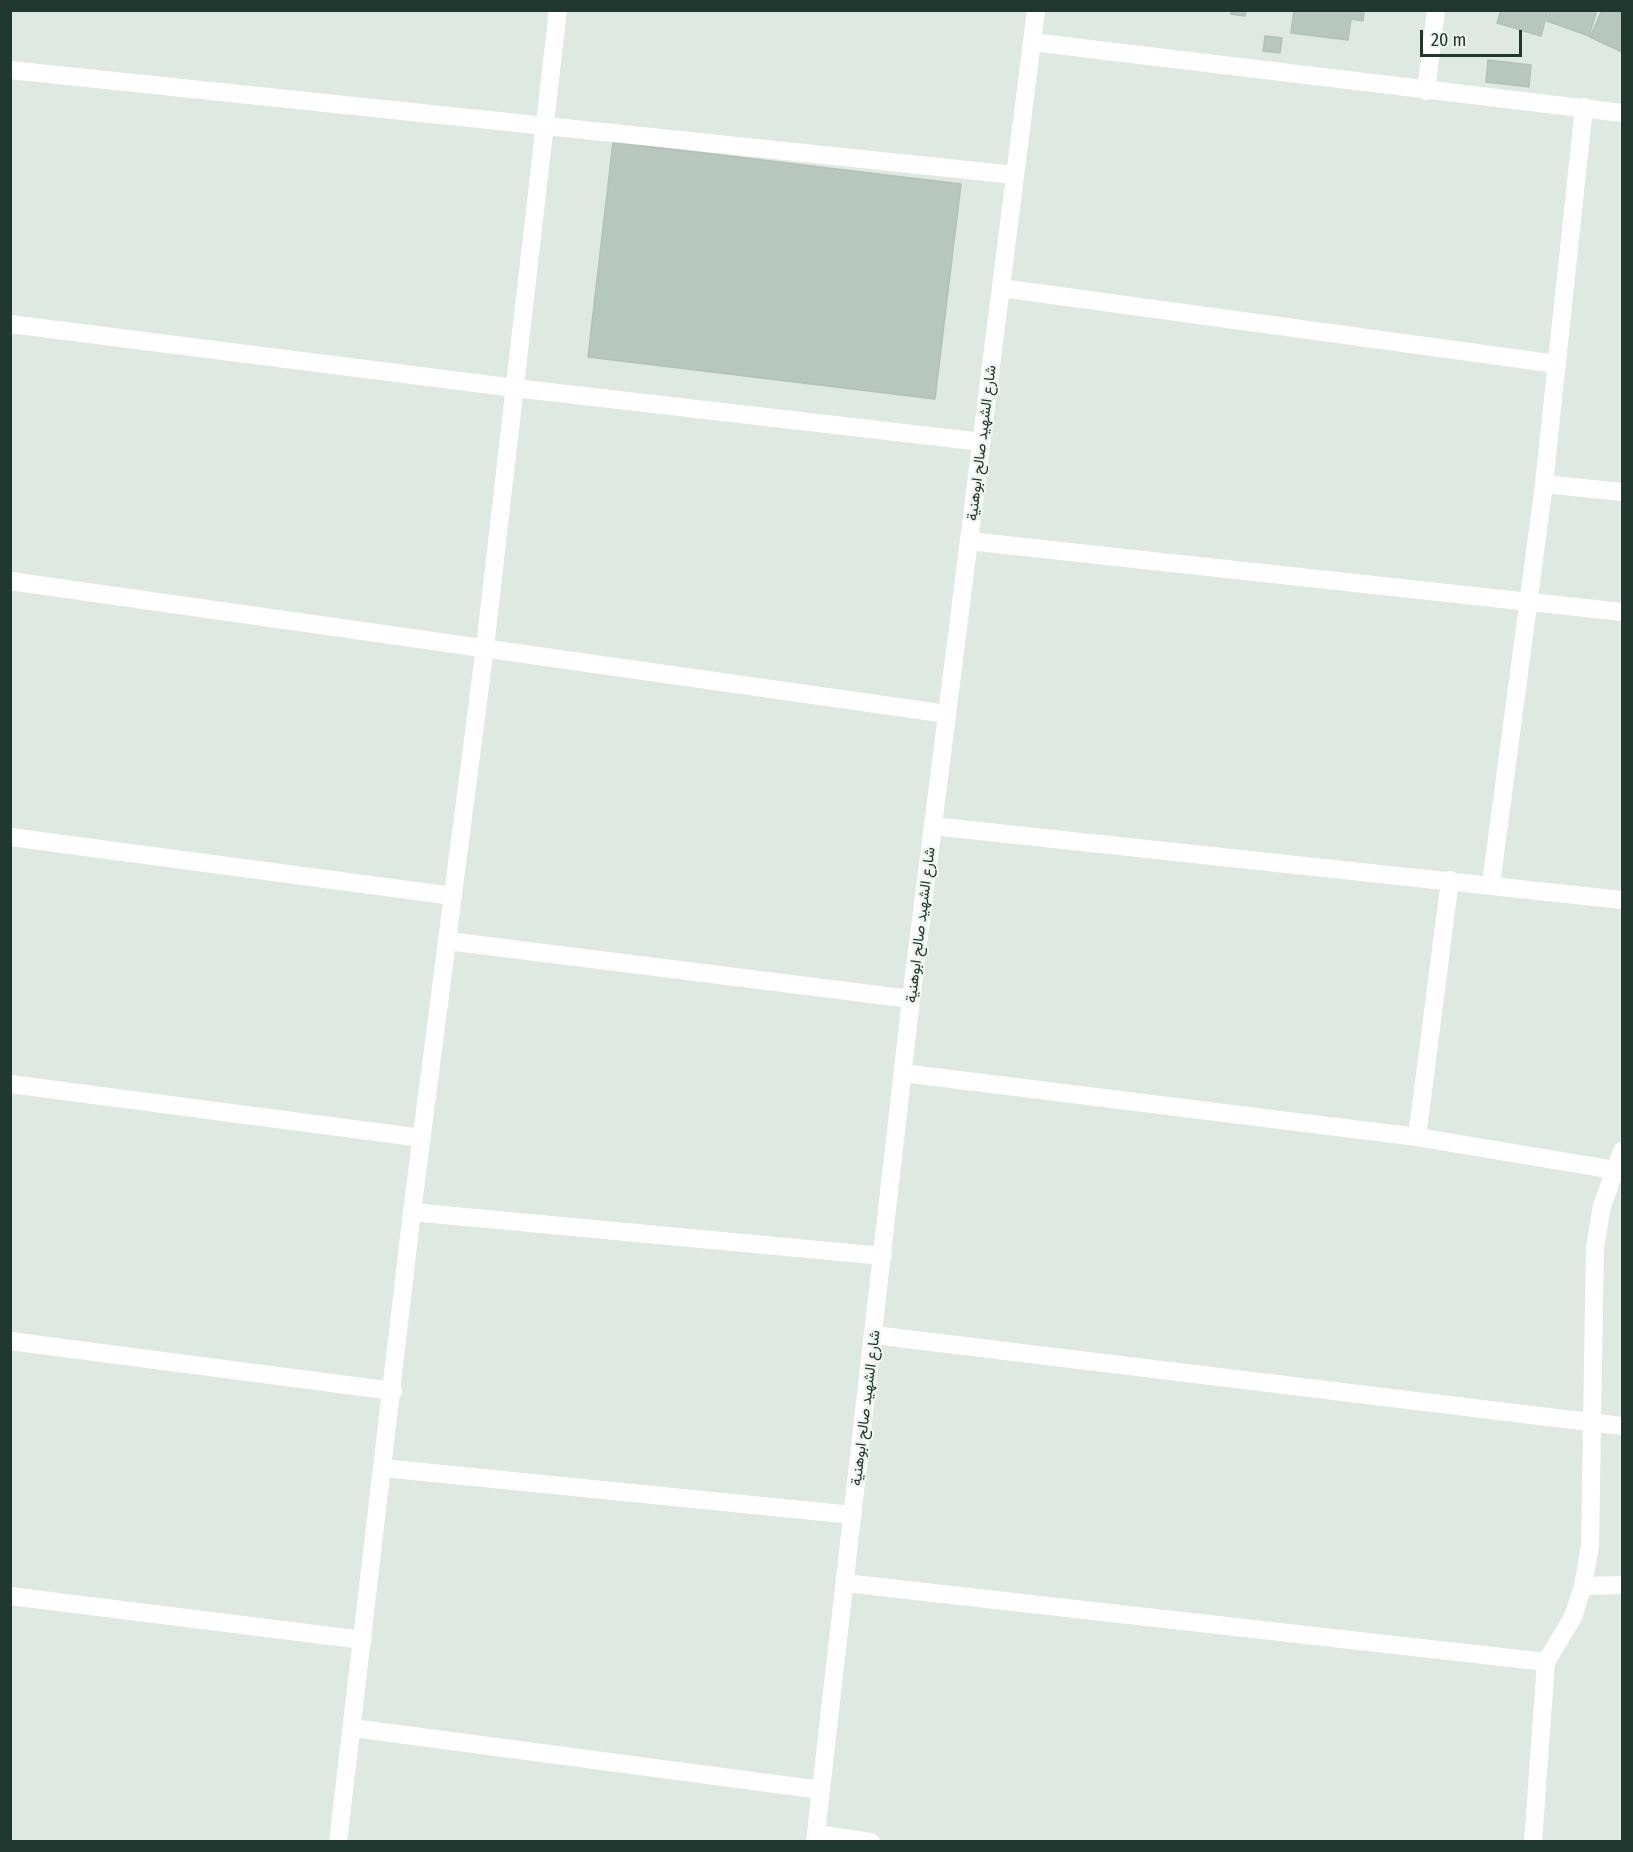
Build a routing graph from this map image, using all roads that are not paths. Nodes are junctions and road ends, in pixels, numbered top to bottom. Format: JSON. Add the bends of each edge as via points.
{"nodes":[{"id":1,"x":558,"y":10,"type":"edge"},
{"id":2,"x":1036,"y":10,"type":"edge"},
{"id":3,"x":1436,"y":10,"type":"edge"},
{"id":4,"x":1032,"y":42,"type":"junction"},
{"id":5,"x":10,"y":70,"type":"edge"},
{"id":6,"x":1426,"y":91,"type":"junction"},
{"id":7,"x":1584,"y":107,"type":"junction"},
{"id":8,"x":1623,"y":113,"type":"edge"},
{"id":9,"x":543,"y":127,"type":"junction"},
{"id":10,"x":1015,"y":175,"type":"junction"},
{"id":11,"x":1001,"y":288,"type":"junction"},
{"id":12,"x":10,"y":324,"type":"edge"},
{"id":13,"x":1557,"y":364,"type":"junction"},
{"id":14,"x":514,"y":388,"type":"junction"},
{"id":15,"x":982,"y":442,"type":"junction"},
{"id":16,"x":1544,"y":484,"type":"junction"},
{"id":17,"x":1623,"y":492,"type":"edge"},
{"id":18,"x":969,"y":541,"type":"junction"},
{"id":19,"x":10,"y":582,"type":"edge"},
{"id":20,"x":1529,"y":602,"type":"junction"},
{"id":21,"x":1623,"y":612,"type":"edge"},
{"id":22,"x":485,"y":647,"type":"junction"},
{"id":23,"x":947,"y":714,"type":"junction"},
{"id":24,"x":933,"y":826,"type":"junction"},
{"id":25,"x":10,"y":837,"type":"edge"},
{"id":26,"x":1450,"y":880,"type":"junction"},
{"id":27,"x":1491,"y":884,"type":"junction"},
{"id":28,"x":453,"y":896,"type":"junction"},
{"id":29,"x":1623,"y":900,"type":"edge"},
{"id":30,"x":448,"y":941,"type":"junction"},
{"id":31,"x":911,"y":999,"type":"junction"},
{"id":32,"x":903,"y":1073,"type":"junction"},
{"id":33,"x":10,"y":1084,"type":"edge"},
{"id":34,"x":1418,"y":1137,"type":"junction"},
{"id":35,"x":422,"y":1138,"type":"junction"},
{"id":36,"x":1623,"y":1151,"type":"edge"},
{"id":37,"x":1615,"y":1170,"type":"junction"},
{"id":38,"x":412,"y":1212,"type":"junction"},
{"id":39,"x":883,"y":1257,"type":"junction"},
{"id":40,"x":874,"y":1335,"type":"junction"},
{"id":41,"x":10,"y":1341,"type":"edge"},
{"id":42,"x":393,"y":1391,"type":"junction"},
{"id":43,"x":1594,"y":1422,"type":"junction"},
{"id":44,"x":1623,"y":1426,"type":"edge"},
{"id":45,"x":383,"y":1468,"type":"junction"},
{"id":46,"x":853,"y":1515,"type":"junction"},
{"id":47,"x":845,"y":1583,"type":"junction"},
{"id":48,"x":1583,"y":1586,"type":"junction"},
{"id":49,"x":1623,"y":1586,"type":"edge"},
{"id":50,"x":10,"y":1596,"type":"edge"},
{"id":51,"x":363,"y":1640,"type":"junction"},
{"id":52,"x":1546,"y":1662,"type":"junction"},
{"id":53,"x":353,"y":1728,"type":"junction"},
{"id":54,"x":821,"y":1790,"type":"junction"},
{"id":55,"x":816,"y":1838,"type":"edge"},
{"id":56,"x":338,"y":1842,"type":"edge"},
{"id":57,"x":871,"y":1842,"type":"edge"},
{"id":58,"x":1533,"y":1842,"type":"edge"}],
"edges":[{"from":1,"to":9,"type":"street"},
{"from":2,"to":4,"type":"street","name":"شارع الشهيد صالح ابوهنية"},
{"from":3,"to":6,"type":"street"},
{"from":4,"to":6,"type":"street"},
{"from":4,"to":10,"type":"street","name":"شارع الشهيد صالح ابوهنية"},
{"from":5,"to":9,"type":"street"},
{"from":6,"to":7,"type":"street"},
{"from":7,"to":8,"type":"street"},
{"from":7,"to":13,"type":"street"},
{"from":9,"to":10,"type":"street"},
{"from":9,"to":14,"type":"street"},
{"from":10,"to":11,"type":"street","name":"شارع الشهيد صالح ابوهنية"},
{"from":11,"to":13,"type":"street"},
{"from":11,"to":15,"type":"street","name":"شارع الشهيد صالح ابوهنية"},
{"from":12,"to":14,"type":"street"},
{"from":13,"to":16,"type":"street"},
{"from":14,"to":15,"type":"street"},
{"from":14,"to":22,"type":"street"},
{"from":15,"to":18,"type":"street","name":"شارع الشهيد صالح ابوهنية"},
{"from":16,"to":17,"type":"street"},
{"from":16,"to":20,"type":"street"},
{"from":18,"to":20,"type":"street"},
{"from":18,"to":23,"type":"street","name":"شارع الشهيد صالح ابوهنية"},
{"from":19,"to":22,"type":"street"},
{"from":20,"to":21,"type":"street"},
{"from":20,"to":27,"type":"street"},
{"from":22,"to":23,"type":"street"},
{"from":22,"to":28,"type":"street"},
{"from":23,"to":24,"type":"street","name":"شارع الشهيد صالح ابوهنية"},
{"from":24,"to":26,"type":"street"},
{"from":24,"to":31,"type":"street","name":"شارع الشهيد صالح ابوهنية"},
{"from":25,"to":28,"type":"street"},
{"from":26,"to":27,"type":"street"},
{"from":26,"to":34,"type":"street"},
{"from":27,"to":29,"type":"street"},
{"from":28,"to":30,"type":"street"},
{"from":30,"to":31,"type":"street"},
{"from":30,"to":35,"type":"street"},
{"from":31,"to":32,"type":"street","name":"شارع الشهيد صالح ابوهنية"},
{"from":32,"to":34,"type":"street"},
{"from":32,"to":39,"type":"street","name":"شارع الشهيد صالح ابوهنية"},
{"from":33,"to":35,"type":"street"},
{"from":34,"to":37,"type":"street"},
{"from":35,"to":38,"type":"street"},
{"from":36,"to":37,"type":"street"},
{"from":37,"to":43,"type":"street","via":[[1602,1206],[1595,1247]]},
{"from":38,"to":39,"type":"street"},
{"from":38,"to":42,"type":"street"},
{"from":39,"to":40,"type":"street","name":"شارع الشهيد صالح ابوهنية"},
{"from":40,"to":43,"type":"street"},
{"from":40,"to":46,"type":"street","name":"شارع الشهيد صالح ابوهنية"},
{"from":41,"to":42,"type":"street"},
{"from":42,"to":45,"type":"street"},
{"from":43,"to":44,"type":"street"},
{"from":43,"to":48,"type":"street","via":[[1590,1546]]},
{"from":45,"to":46,"type":"street"},
{"from":45,"to":51,"type":"street"},
{"from":46,"to":47,"type":"street","name":"شارع الشهيد صالح ابوهنية"},
{"from":47,"to":52,"type":"street"},
{"from":47,"to":54,"type":"street","name":"شارع الشهيد صالح ابوهنية"},
{"from":48,"to":49,"type":"street"},
{"from":48,"to":52,"type":"street","via":[[1573,1617]]},
{"from":50,"to":51,"type":"street"},
{"from":51,"to":53,"type":"street"},
{"from":52,"to":58,"type":"street"},
{"from":53,"to":54,"type":"street"},
{"from":53,"to":56,"type":"street"},
{"from":54,"to":55,"type":"street","name":"شارع الشهيد صالح ابوهنية"},
{"from":55,"to":57,"type":"street"}]}
